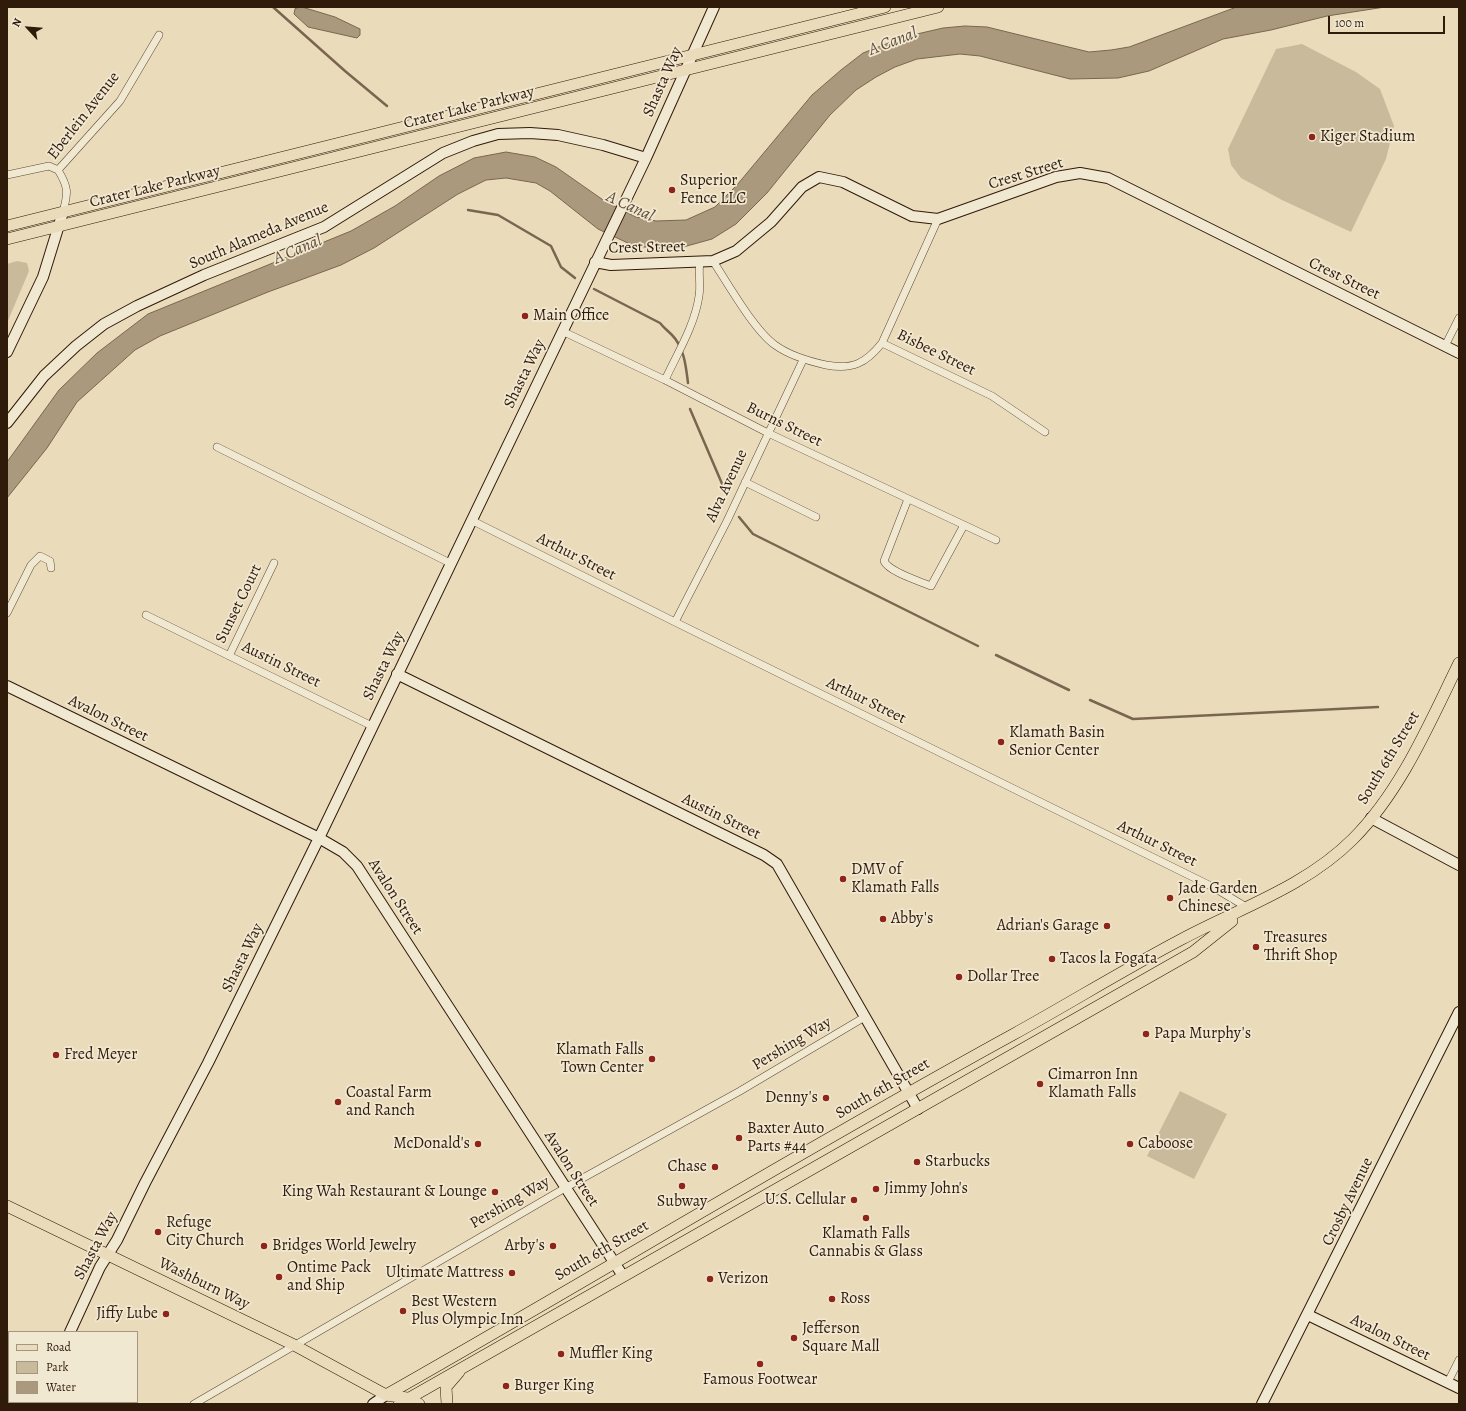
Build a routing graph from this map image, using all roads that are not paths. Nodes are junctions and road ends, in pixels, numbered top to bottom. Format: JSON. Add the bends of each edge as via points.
{"nodes":[{"id":1,"x":714,"y":7,"type":"edge"},
{"id":2,"x":885,"y":7,"type":"edge"},
{"id":3,"x":938,"y":7,"type":"edge"},
{"id":4,"x":159,"y":35,"type":"dead end"},
{"id":5,"x":691,"y":56,"type":"junction"},
{"id":6,"x":686,"y":70,"type":"junction"},
{"id":7,"x":646,"y":158,"type":"junction"},
{"id":8,"x":58,"y":170,"type":"junction"},
{"id":9,"x":7,"y":175,"type":"edge"},
{"id":10,"x":63,"y":212,"type":"junction"},
{"id":11,"x":938,"y":219,"type":"junction"},
{"id":12,"x":7,"y":226,"type":"edge"},
{"id":13,"x":58,"y":227,"type":"junction"},
{"id":14,"x":7,"y":239,"type":"edge"},
{"id":15,"x":713,"y":261,"type":"junction"},
{"id":16,"x":595,"y":262,"type":"junction"},
{"id":17,"x":700,"y":262,"type":"junction"},
{"id":18,"x":1459,"y":318,"type":"edge"},
{"id":19,"x":562,"y":331,"type":"junction"},
{"id":20,"x":882,"y":343,"type":"junction"},
{"id":21,"x":1445,"y":346,"type":"junction"},
{"id":22,"x":7,"y":352,"type":"edge"},
{"id":23,"x":1459,"y":353,"type":"edge"},
{"id":24,"x":803,"y":360,"type":"junction"},
{"id":25,"x":665,"y":380,"type":"junction"},
{"id":26,"x":7,"y":422,"type":"edge"},
{"id":27,"x":1045,"y":432,"type":"dead end"},
{"id":28,"x":768,"y":433,"type":"junction"},
{"id":29,"x":217,"y":447,"type":"dead end"},
{"id":30,"x":745,"y":482,"type":"junction"},
{"id":31,"x":908,"y":499,"type":"junction"},
{"id":32,"x":816,"y":517,"type":"dead end"},
{"id":33,"x":471,"y":520,"type":"junction"},
{"id":34,"x":964,"y":525,"type":"junction"},
{"id":35,"x":996,"y":540,"type":"dead end"},
{"id":36,"x":274,"y":563,"type":"dead end"},
{"id":37,"x":450,"y":563,"type":"junction"},
{"id":38,"x":51,"y":568,"type":"dead end"},
{"id":39,"x":7,"y":613,"type":"edge"},
{"id":40,"x":146,"y":616,"type":"dead end"},
{"id":41,"x":675,"y":622,"type":"junction"},
{"id":42,"x":229,"y":656,"type":"junction"},
{"id":43,"x":1459,"y":663,"type":"edge"},
{"id":44,"x":397,"y":674,"type":"junction"},
{"id":45,"x":7,"y":686,"type":"edge"},
{"id":46,"x":372,"y":726,"type":"junction"},
{"id":47,"x":1371,"y":818,"type":"junction"},
{"id":48,"x":319,"y":838,"type":"junction"},
{"id":49,"x":1459,"y":865,"type":"edge"},
{"id":50,"x":1249,"y":908,"type":"junction"},
{"id":51,"x":1459,"y":1012,"type":"edge"},
{"id":52,"x":863,"y":1018,"type":"junction"},
{"id":53,"x":907,"y":1092,"type":"junction"},
{"id":54,"x":918,"y":1110,"type":"junction"},
{"id":55,"x":565,"y":1188,"type":"junction"},
{"id":56,"x":7,"y":1206,"type":"edge"},
{"id":57,"x":108,"y":1255,"type":"junction"},
{"id":58,"x":614,"y":1262,"type":"junction"},
{"id":59,"x":623,"y":1276,"type":"junction"},
{"id":60,"x":1308,"y":1315,"type":"junction"},
{"id":61,"x":70,"y":1331,"type":"edge"},
{"id":62,"x":294,"y":1345,"type":"junction"},
{"id":63,"x":1459,"y":1360,"type":"edge"},
{"id":64,"x":465,"y":1365,"type":"junction"},
{"id":65,"x":1448,"y":1382,"type":"junction"},
{"id":66,"x":1459,"y":1388,"type":"edge"},
{"id":67,"x":389,"y":1400,"type":"edge"},
{"id":68,"x":403,"y":1401,"type":"edge"},
{"id":69,"x":194,"y":1404,"type":"edge"},
{"id":70,"x":373,"y":1404,"type":"edge"},
{"id":71,"x":418,"y":1404,"type":"edge"},
{"id":72,"x":447,"y":1404,"type":"edge"},
{"id":73,"x":1262,"y":1404,"type":"edge"}],
"edges":[{"from":1,"to":5,"type":"street","name":"Shasta Way"},
{"from":2,"to":5,"type":"main road","name":"Crater Lake Parkway"},
{"from":3,"to":6,"type":"main road","name":"Crater Lake Parkway"},
{"from":4,"to":8,"type":"street","name":"Eberlein Avenue","via":[[120,101]]},
{"from":5,"to":6,"type":"street","name":"Shasta Way"},
{"from":5,"to":10,"type":"main road","name":"Crater Lake Parkway"},
{"from":6,"to":7,"type":"street","name":"Shasta Way"},
{"from":6,"to":13,"type":"main road","name":"Crater Lake Parkway"},
{"from":7,"to":16,"type":"street","name":"Shasta Way"},
{"from":7,"to":26,"type":"street","name":"South Alameda Avenue","via":[[603,144],[558,135],[530,133],[498,134],[443,153],[324,227],[204,275],[104,324],[44,376]]},
{"from":8,"to":9,"type":"street","via":[[49,166]]},
{"from":8,"to":10,"type":"street","name":"Eberlein Avenue","via":[[66,182],[68,195]]},
{"from":10,"to":12,"type":"main road","name":"Crater Lake Parkway"},
{"from":10,"to":13,"type":"street","name":"Eberlein Avenue"},
{"from":11,"to":15,"type":"street","name":"Crest Street","via":[[912,216],[843,182],[819,177],[802,188],[771,222],[736,251]]},
{"from":11,"to":20,"type":"street"},
{"from":11,"to":21,"type":"street","name":"Crest Street","via":[[1056,177],[1080,173],[1108,178]]},
{"from":13,"to":14,"type":"main road","name":"Crater Lake Parkway"},
{"from":13,"to":22,"type":"street","name":"Eberlein Avenue","via":[[43,277]]},
{"from":15,"to":17,"type":"street","name":"Crest Street"},
{"from":15,"to":24,"type":"street","name":"Bisbee Street","via":[[752,320],[774,345]]},
{"from":16,"to":17,"type":"street","name":"Crest Street","via":[[612,265]]},
{"from":16,"to":19,"type":"street","name":"Shasta Way"},
{"from":17,"to":25,"type":"street","name":"Crest Street","via":[[700,294],[696,313]]},
{"from":18,"to":21,"type":"street"},
{"from":19,"to":25,"type":"street","name":"Burns Street"},
{"from":19,"to":33,"type":"street","name":"Shasta Way"},
{"from":20,"to":24,"type":"street","name":"Bisbee Street","via":[[872,355],[859,364],[834,366]]},
{"from":20,"to":27,"type":"street","name":"Bisbee Street","via":[[992,396]]},
{"from":21,"to":23,"type":"street","name":"Crest Street"},
{"from":24,"to":28,"type":"street","name":"Alva Avenue"},
{"from":25,"to":28,"type":"street","name":"Burns Street"},
{"from":28,"to":30,"type":"street","name":"Alva Avenue"},
{"from":28,"to":31,"type":"street","name":"Burns Street"},
{"from":29,"to":37,"type":"street"},
{"from":30,"to":32,"type":"street"},
{"from":30,"to":41,"type":"street","name":"Alva Avenue"},
{"from":31,"to":34,"type":"street","name":"Burns Street"},
{"from":31,"to":34,"type":"street","via":[[884,561],[894,570],[931,586]]},
{"from":33,"to":37,"type":"street","name":"Shasta Way"},
{"from":33,"to":41,"type":"street","name":"Arthur Street"},
{"from":34,"to":35,"type":"street","name":"Burns Street"},
{"from":36,"to":42,"type":"street","name":"Sunset Court"},
{"from":37,"to":44,"type":"street","name":"Shasta Way"},
{"from":38,"to":39,"type":"street","via":[[50,561],[40,556],[31,565]]},
{"from":40,"to":42,"type":"street","name":"Austin Street"},
{"from":41,"to":50,"type":"street","name":"Arthur Street","via":[[1204,882]]},
{"from":42,"to":46,"type":"street","name":"Austin Street"},
{"from":43,"to":47,"type":"main road","name":"South 6th Street","via":[[1418,746]]},
{"from":44,"to":46,"type":"street","name":"Shasta Way"},
{"from":44,"to":52,"type":"street","name":"Austin Street","via":[[764,855],[777,864]]},
{"from":45,"to":48,"type":"street","name":"Avalon Street"},
{"from":46,"to":48,"type":"street","name":"Shasta Way"},
{"from":47,"to":49,"type":"street"},
{"from":47,"to":50,"type":"main road","name":"South 6th Street","via":[[1352,840],[1326,861],[1294,884]]},
{"from":48,"to":55,"type":"street","name":"Avalon Street","via":[[343,852],[357,866]]},
{"from":48,"to":57,"type":"street","name":"Shasta Way","via":[[208,1063]]},
{"from":50,"to":53,"type":"main road","name":"South 6th Street","via":[[1183,939]]},
{"from":50,"to":54,"type":"main road","name":"South 6th Street","via":[[1193,952]]},
{"from":51,"to":60,"type":"street","name":"Crosby Avenue"},
{"from":52,"to":53,"type":"street","name":"Austin Street"},
{"from":52,"to":55,"type":"street","name":"Pershing Way","via":[[740,1091]]},
{"from":53,"to":54,"type":"street","name":"Austin Street"},
{"from":53,"to":58,"type":"main road","name":"South 6th Street"},
{"from":54,"to":59,"type":"main road","name":"South 6th Street"},
{"from":55,"to":58,"type":"street","name":"Avalon Street"},
{"from":55,"to":62,"type":"street","name":"Pershing Way"},
{"from":56,"to":57,"type":"main road","name":"Washburn Way"},
{"from":57,"to":61,"type":"street","name":"Shasta Way"},
{"from":57,"to":62,"type":"main road","name":"Washburn Way"},
{"from":58,"to":59,"type":"street","name":"Avalon Street"},
{"from":58,"to":67,"type":"main road","name":"South 6th Street"},
{"from":59,"to":64,"type":"main road","name":"South 6th Street"},
{"from":60,"to":65,"type":"street","name":"Avalon Street"},
{"from":60,"to":73,"type":"street","name":"Crosby Avenue"},
{"from":62,"to":67,"type":"main road","name":"Washburn Way"},
{"from":62,"to":69,"type":"street","name":"Pershing Way"},
{"from":63,"to":65,"type":"street"},
{"from":64,"to":68,"type":"main road","name":"South 6th Street"},
{"from":64,"to":72,"type":"main road","via":[[446,1387]]},
{"from":65,"to":66,"type":"street","name":"Avalon Street"},
{"from":67,"to":68,"type":"main road","name":"Washburn Way"},
{"from":67,"to":70,"type":"street","name":"South 6th Street"},
{"from":68,"to":71,"type":"main road","name":"Washburn Way"}]}
